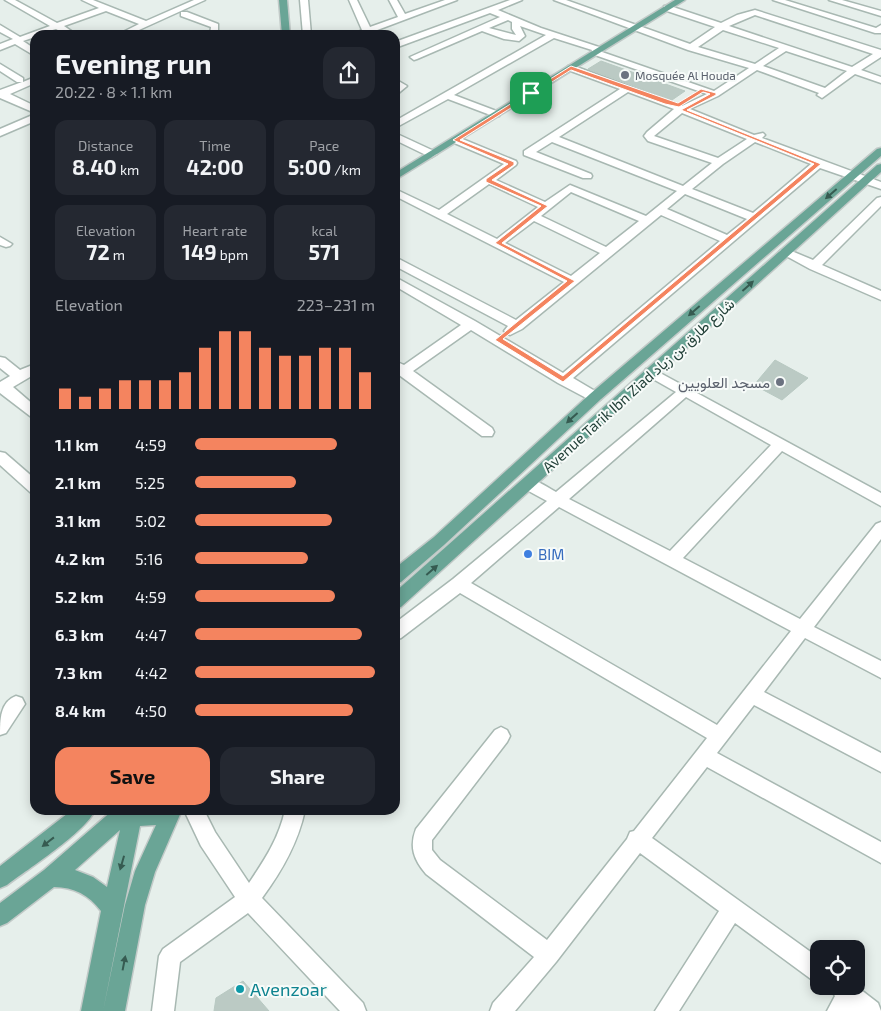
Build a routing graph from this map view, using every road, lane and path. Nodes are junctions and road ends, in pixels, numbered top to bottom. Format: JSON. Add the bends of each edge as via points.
{"nodes":[{"id":1,"x":10,"y":0,"type":"edge"},
{"id":2,"x":86,"y":0,"type":"edge"},
{"id":3,"x":118,"y":0,"type":"edge"},
{"id":4,"x":283,"y":0,"type":"edge"},
{"id":5,"x":304,"y":0,"type":"edge"},
{"id":6,"x":353,"y":0,"type":"edge"},
{"id":7,"x":393,"y":0,"type":"edge"},
{"id":8,"x":453,"y":0,"type":"edge"},
{"id":9,"x":482,"y":0,"type":"edge"},
{"id":10,"x":518,"y":0,"type":"edge"},
{"id":11,"x":558,"y":0,"type":"edge"},
{"id":12,"x":777,"y":0,"type":"edge"},
{"id":13,"x":833,"y":0,"type":"edge"},
{"id":14,"x":204,"y":2,"type":"edge"},
{"id":15,"x":176,"y":3,"type":"dead end"},
{"id":16,"x":671,"y":3,"type":"edge"},
{"id":17,"x":501,"y":6,"type":"junction"},
{"id":18,"x":104,"y":7,"type":"junction"},
{"id":19,"x":187,"y":10,"type":"junction"},
{"id":20,"x":490,"y":10,"type":"junction"},
{"id":21,"x":881,"y":14,"type":"edge"},
{"id":22,"x":506,"y":18,"type":"junction"},
{"id":23,"x":399,"y":19,"type":"junction"},
{"id":24,"x":516,"y":22,"type":"junction"},
{"id":25,"x":146,"y":24,"type":"junction"},
{"id":26,"x":58,"y":26,"type":"junction"},
{"id":27,"x":635,"y":27,"type":"junction"},
{"id":28,"x":722,"y":27,"type":"junction"},
{"id":29,"x":0,"y":28,"type":"edge"},
{"id":30,"x":482,"y":28,"type":"junction"},
{"id":31,"x":47,"y":30,"type":"edge"},
{"id":32,"x":65,"y":30,"type":"edge"},
{"id":33,"x":132,"y":30,"type":"edge"},
{"id":34,"x":145,"y":30,"type":"edge"},
{"id":35,"x":215,"y":30,"type":"edge"},
{"id":36,"x":286,"y":30,"type":"edge"},
{"id":37,"x":307,"y":30,"type":"edge"},
{"id":38,"x":367,"y":30,"type":"edge"},
{"id":39,"x":370,"y":30,"type":"edge"},
{"id":40,"x":880,"y":30,"type":"edge"},
{"id":41,"x":424,"y":34,"type":"junction"},
{"id":42,"x":553,"y":35,"type":"junction"},
{"id":43,"x":30,"y":36,"type":"edge"},
{"id":44,"x":18,"y":41,"type":"junction"},
{"id":45,"x":400,"y":43,"type":"edge"},
{"id":46,"x":0,"y":48,"type":"edge"},
{"id":47,"x":691,"y":48,"type":"junction"},
{"id":48,"x":785,"y":48,"type":"junction"},
{"id":49,"x":30,"y":49,"type":"edge"},
{"id":50,"x":597,"y":51,"type":"junction"},
{"id":51,"x":880,"y":53,"type":"edge"},
{"id":52,"x":414,"y":57,"type":"dead end"},
{"id":53,"x":0,"y":67,"type":"edge"},
{"id":54,"x":756,"y":67,"type":"junction"},
{"id":55,"x":571,"y":68,"type":"junction"},
{"id":56,"x":853,"y":71,"type":"junction"},
{"id":57,"x":30,"y":76,"type":"edge"},
{"id":58,"x":20,"y":80,"type":"junction"},
{"id":59,"x":881,"y":80,"type":"edge"},
{"id":60,"x":30,"y":82,"type":"edge"},
{"id":61,"x":626,"y":88,"type":"junction"},
{"id":62,"x":703,"y":90,"type":"junction"},
{"id":63,"x":4,"y":91,"type":"edge"},
{"id":64,"x":714,"y":94,"type":"junction"},
{"id":65,"x":446,"y":95,"type":"junction"},
{"id":66,"x":30,"y":98,"type":"edge"},
{"id":67,"x":30,"y":107,"type":"edge"},
{"id":68,"x":678,"y":108,"type":"junction"},
{"id":69,"x":496,"y":114,"type":"junction"},
{"id":70,"x":30,"y":119,"type":"edge"},
{"id":71,"x":400,"y":122,"type":"edge"},
{"id":72,"x":0,"y":133,"type":"edge"},
{"id":73,"x":758,"y":136,"type":"junction"},
{"id":74,"x":400,"y":138,"type":"edge"},
{"id":75,"x":551,"y":138,"type":"junction"},
{"id":76,"x":456,"y":140,"type":"junction"},
{"id":77,"x":881,"y":151,"type":"edge"},
{"id":78,"x":528,"y":152,"type":"junction"},
{"id":79,"x":432,"y":154,"type":"junction"},
{"id":80,"x":720,"y":162,"type":"junction"},
{"id":81,"x":512,"y":163,"type":"junction"},
{"id":82,"x":818,"y":164,"type":"junction"},
{"id":83,"x":597,"y":169,"type":"junction"},
{"id":84,"x":866,"y":173,"type":"edge"},
{"id":85,"x":400,"y":174,"type":"edge"},
{"id":86,"x":488,"y":180,"type":"junction"},
{"id":87,"x":881,"y":186,"type":"edge"},
{"id":88,"x":570,"y":188,"type":"junction"},
{"id":89,"x":684,"y":190,"type":"junction"},
{"id":90,"x":400,"y":195,"type":"edge"},
{"id":91,"x":881,"y":200,"type":"edge"},
{"id":92,"x":545,"y":206,"type":"junction"},
{"id":93,"x":660,"y":210,"type":"junction"},
{"id":94,"x":439,"y":215,"type":"junction"},
{"id":95,"x":533,"y":216,"type":"junction"},
{"id":96,"x":755,"y":218,"type":"junction"},
{"id":97,"x":646,"y":220,"type":"junction"},
{"id":98,"x":728,"y":240,"type":"junction"},
{"id":99,"x":498,"y":243,"type":"junction"},
{"id":100,"x":607,"y":252,"type":"junction"},
{"id":101,"x":785,"y":252,"type":"junction"},
{"id":102,"x":400,"y":264,"type":"edge"},
{"id":103,"x":814,"y":266,"type":"junction"},
{"id":104,"x":572,"y":281,"type":"junction"},
{"id":105,"x":438,"y":283,"type":"junction"},
{"id":106,"x":400,"y":284,"type":"edge"},
{"id":107,"x":421,"y":295,"type":"junction"},
{"id":108,"x":881,"y":296,"type":"edge"},
{"id":109,"x":471,"y":324,"type":"junction"},
{"id":110,"x":518,"y":326,"type":"junction"},
{"id":111,"x":498,"y":340,"type":"junction"},
{"id":112,"x":0,"y":361,"type":"edge"},
{"id":113,"x":400,"y":367,"type":"edge"},
{"id":114,"x":400,"y":369,"type":"edge"},
{"id":115,"x":30,"y":371,"type":"edge"},
{"id":116,"x":651,"y":372,"type":"junction"},
{"id":117,"x":20,"y":377,"type":"junction"},
{"id":118,"x":563,"y":380,"type":"junction"},
{"id":119,"x":2,"y":387,"type":"edge"},
{"id":120,"x":685,"y":391,"type":"junction"},
{"id":121,"x":595,"y":397,"type":"junction"},
{"id":122,"x":30,"y":409,"type":"edge"},
{"id":123,"x":487,"y":432,"type":"dead end"},
{"id":124,"x":780,"y":444,"type":"junction"},
{"id":125,"x":0,"y":458,"type":"edge"},
{"id":126,"x":30,"y":484,"type":"edge"},
{"id":127,"x":528,"y":484,"type":"junction"},
{"id":128,"x":559,"y":500,"type":"junction"},
{"id":129,"x":881,"y":500,"type":"edge"},
{"id":130,"x":881,"y":528,"type":"edge"},
{"id":131,"x":671,"y":560,"type":"junction"},
{"id":132,"x":400,"y":573,"type":"edge"},
{"id":133,"x":459,"y":584,"type":"junction"},
{"id":134,"x":400,"y":598,"type":"edge"},
{"id":135,"x":802,"y":628,"type":"junction"},
{"id":136,"x":400,"y":629,"type":"edge"},
{"id":137,"x":881,"y":670,"type":"edge"},
{"id":138,"x":752,"y":695,"type":"junction"},
{"id":139,"x":16,"y":704,"type":"dead end"},
{"id":140,"x":0,"y":727,"type":"edge"},
{"id":141,"x":718,"y":735,"type":"junction"},
{"id":142,"x":501,"y":736,"type":"dead end"},
{"id":143,"x":704,"y":755,"type":"junction"},
{"id":144,"x":881,"y":763,"type":"edge"},
{"id":145,"x":80,"y":815,"type":"edge"},
{"id":146,"x":123,"y":815,"type":"edge"},
{"id":147,"x":127,"y":815,"type":"edge"},
{"id":148,"x":170,"y":815,"type":"edge"},
{"id":149,"x":196,"y":815,"type":"edge"},
{"id":150,"x":294,"y":815,"type":"edge"},
{"id":151,"x":638,"y":840,"type":"junction"},
{"id":152,"x":881,"y":853,"type":"edge"},
{"id":153,"x":51,"y":877,"type":"junction"},
{"id":154,"x":0,"y":878,"type":"edge"},
{"id":155,"x":249,"y":900,"type":"junction"},
{"id":156,"x":112,"y":908,"type":"junction"},
{"id":157,"x":734,"y":908,"type":"junction"},
{"id":158,"x":0,"y":916,"type":"edge"},
{"id":159,"x":548,"y":955,"type":"junction"},
{"id":160,"x":810,"y":964,"type":"edge"},
{"id":161,"x":842,"y":997,"type":"edge"},
{"id":162,"x":510,"y":1008,"type":"edge"},
{"id":163,"x":92,"y":1011,"type":"edge"},
{"id":164,"x":114,"y":1011,"type":"edge"},
{"id":165,"x":163,"y":1011,"type":"edge"},
{"id":166,"x":355,"y":1011,"type":"edge"},
{"id":167,"x":666,"y":1011,"type":"edge"},
{"id":168,"x":870,"y":1011,"type":"edge"}],
"edges":[{"from":1,"to":26,"type":"street"},
{"from":2,"to":18,"type":"street"},
{"from":3,"to":18,"type":"street"},
{"from":4,"to":36,"type":"main road"},
{"from":5,"to":37,"type":"street"},
{"from":6,"to":38,"type":"street"},
{"from":7,"to":23,"type":"street"},
{"from":8,"to":23,"type":"street"},
{"from":9,"to":17,"type":"street"},
{"from":10,"to":17,"type":"street"},
{"from":11,"to":27,"type":"street"},
{"from":12,"to":40,"type":"street"},
{"from":13,"to":21,"type":"street"},
{"from":14,"to":19,"type":"street"},
{"from":15,"to":19,"type":"street"},
{"from":16,"to":27,"type":"main road"},
{"from":16,"to":28,"type":"street"},
{"from":17,"to":20,"type":"street"},
{"from":18,"to":25,"type":"street"},
{"from":18,"to":26,"type":"street"},
{"from":19,"to":25,"type":"street"},
{"from":19,"to":34,"type":"street"},
{"from":19,"to":35,"type":"street","via":[[215,26]]},
{"from":20,"to":22,"type":"street"},
{"from":20,"to":41,"type":"street"},
{"from":22,"to":24,"type":"street"},
{"from":22,"to":30,"type":"street"},
{"from":23,"to":39,"type":"street"},
{"from":23,"to":41,"type":"street"},
{"from":24,"to":30,"type":"street","via":[[519,38]]},
{"from":24,"to":42,"type":"street"},
{"from":25,"to":33,"type":"street"},
{"from":26,"to":31,"type":"street"},
{"from":26,"to":32,"type":"street"},
{"from":27,"to":47,"type":"street"},
{"from":27,"to":50,"type":"main road"},
{"from":28,"to":47,"type":"street"},
{"from":28,"to":48,"type":"street"},
{"from":28,"to":51,"type":"street","via":[[755,12]]},
{"from":29,"to":44,"type":"street"},
{"from":30,"to":52,"type":"street"},
{"from":41,"to":45,"type":"street"},
{"from":42,"to":50,"type":"street"},
{"from":42,"to":65,"type":"street"},
{"from":43,"to":44,"type":"street"},
{"from":44,"to":46,"type":"street"},
{"from":44,"to":49,"type":"street"},
{"from":47,"to":54,"type":"street"},
{"from":48,"to":54,"type":"street"},
{"from":48,"to":56,"type":"street"},
{"from":50,"to":55,"type":"main road"},
{"from":50,"to":62,"type":"street"},
{"from":51,"to":56,"type":"street"},
{"from":53,"to":58,"type":"street"},
{"from":54,"to":56,"type":"street","via":[[824,94]]},
{"from":54,"to":64,"type":"street"},
{"from":55,"to":61,"type":"street"},
{"from":55,"to":69,"type":"main road"},
{"from":56,"to":59,"type":"street"},
{"from":57,"to":58,"type":"street"},
{"from":58,"to":63,"type":"street"},
{"from":60,"to":63,"type":"street"},
{"from":61,"to":68,"type":"street"},
{"from":61,"to":75,"type":"street"},
{"from":62,"to":64,"type":"street"},
{"from":62,"to":68,"type":"street"},
{"from":63,"to":66,"type":"street"},
{"from":63,"to":67,"type":"street"},
{"from":64,"to":68,"type":"street"},
{"from":65,"to":69,"type":"street"},
{"from":65,"to":71,"type":"street"},
{"from":68,"to":73,"type":"street"},
{"from":68,"to":80,"type":"street","via":[[649,136]]},
{"from":69,"to":76,"type":"main road"},
{"from":70,"to":72,"type":"street"},
{"from":73,"to":80,"type":"street"},
{"from":73,"to":82,"type":"street"},
{"from":73,"to":84,"type":"street"},
{"from":74,"to":79,"type":"street"},
{"from":75,"to":78,"type":"street"},
{"from":75,"to":83,"type":"street"},
{"from":76,"to":79,"type":"main road"},
{"from":76,"to":81,"type":"street"},
{"from":77,"to":84,"type":"main road","name":"Avenue Tarik Ibn Ziad شارع طارق بن زياد"},
{"from":78,"to":81,"type":"street"},
{"from":78,"to":83,"type":"street"},
{"from":79,"to":85,"type":"main road"},
{"from":80,"to":89,"type":"street"},
{"from":81,"to":86,"type":"street"},
{"from":82,"to":84,"type":"street"},
{"from":82,"to":96,"type":"street"},
{"from":83,"to":88,"type":"street"},
{"from":83,"to":89,"type":"street"},
{"from":84,"to":87,"type":"street"},
{"from":84,"to":101,"type":"main road","name":"Avenue Tarik Ibn Ziad شارع طارق بن زياد"},
{"from":84,"to":121,"type":"main road","name":"Avenue Tarik Ibn Ziad شارع طارق بن زياد","one_way":true},
{"from":86,"to":92,"type":"street"},
{"from":86,"to":94,"type":"street"},
{"from":88,"to":92,"type":"street"},
{"from":88,"to":97,"type":"street"},
{"from":89,"to":93,"type":"street"},
{"from":89,"to":96,"type":"street"},
{"from":90,"to":94,"type":"street"},
{"from":91,"to":103,"type":"street"},
{"from":92,"to":95,"type":"street"},
{"from":93,"to":97,"type":"street"},
{"from":93,"to":98,"type":"street"},
{"from":94,"to":99,"type":"street"},
{"from":95,"to":99,"type":"street"},
{"from":95,"to":100,"type":"street"},
{"from":96,"to":98,"type":"street"},
{"from":97,"to":100,"type":"street"},
{"from":98,"to":118,"type":"street"},
{"from":99,"to":104,"type":"street"},
{"from":100,"to":104,"type":"street"},
{"from":101,"to":103,"type":"street"},
{"from":116,"to":101,"type":"main road","name":"Avenue Tarik Ibn Ziad شارع طارق بن زياد","one_way":true},
{"from":102,"to":105,"type":"street"},
{"from":103,"to":108,"type":"street"},
{"from":104,"to":110,"type":"street"},
{"from":105,"to":107,"type":"street"},
{"from":105,"to":110,"type":"street"},
{"from":106,"to":107,"type":"street"},
{"from":107,"to":109,"type":"street"},
{"from":109,"to":111,"type":"street"},
{"from":109,"to":113,"type":"street"},
{"from":110,"to":111,"type":"street"},
{"from":111,"to":118,"type":"street"},
{"from":112,"to":117,"type":"street"},
{"from":114,"to":123,"type":"street"},
{"from":115,"to":117,"type":"street"},
{"from":116,"to":120,"type":"street"},
{"from":116,"to":127,"type":"main road","name":"Avenue Tarik Ibn Ziad شارع طارق بن زياد"},
{"from":117,"to":119,"type":"street"},
{"from":118,"to":121,"type":"street"},
{"from":119,"to":122,"type":"street"},
{"from":120,"to":124,"type":"street"},
{"from":120,"to":128,"type":"street"},
{"from":121,"to":132,"type":"main road","name":"Avenue Tarik Ibn Ziad شارع طارق بن زياد","one_way":true},
{"from":124,"to":129,"type":"street"},
{"from":124,"to":131,"type":"street"},
{"from":125,"to":126,"type":"street"},
{"from":127,"to":128,"type":"street"},
{"from":134,"to":127,"type":"main road","name":"Avenue Tarik Ibn Ziad شارع طارق بن زياد","one_way":true},
{"from":128,"to":131,"type":"street"},
{"from":128,"to":133,"type":"street"},
{"from":130,"to":135,"type":"street"},
{"from":131,"to":135,"type":"street"},
{"from":133,"to":136,"type":"street"},
{"from":133,"to":141,"type":"street"},
{"from":135,"to":137,"type":"street"},
{"from":135,"to":138,"type":"street"},
{"from":138,"to":141,"type":"street"},
{"from":138,"to":144,"type":"street"},
{"from":139,"to":140,"type":"street"},
{"from":141,"to":143,"type":"street"},
{"from":142,"to":159,"type":"street","via":[[423,836],[421,848],[433,867]]},
{"from":143,"to":151,"type":"street"},
{"from":143,"to":152,"type":"street"},
{"from":145,"to":154,"type":"main road","one_way":true},
{"from":146,"to":153,"type":"main road"},
{"from":147,"to":156,"type":"main road","one_way":true,"via":[[127,848]]},
{"from":164,"to":148,"type":"main road","one_way":true,"via":[[135,905],[147,864]]},
{"from":149,"to":155,"type":"street","via":[[204,836]]},
{"from":150,"to":155,"type":"street","via":[[275,863]]},
{"from":151,"to":157,"type":"street"},
{"from":151,"to":159,"type":"street"},
{"from":153,"to":156,"type":"main road","via":[[70,878],[87,884]]},
{"from":153,"to":158,"type":"main road"},
{"from":155,"to":165,"type":"street","via":[[170,956]]},
{"from":155,"to":166,"type":"street"},
{"from":156,"to":163,"type":"main road"},
{"from":157,"to":160,"type":"street"},
{"from":157,"to":167,"type":"street"},
{"from":159,"to":162,"type":"street"},
{"from":161,"to":168,"type":"street"}]}
